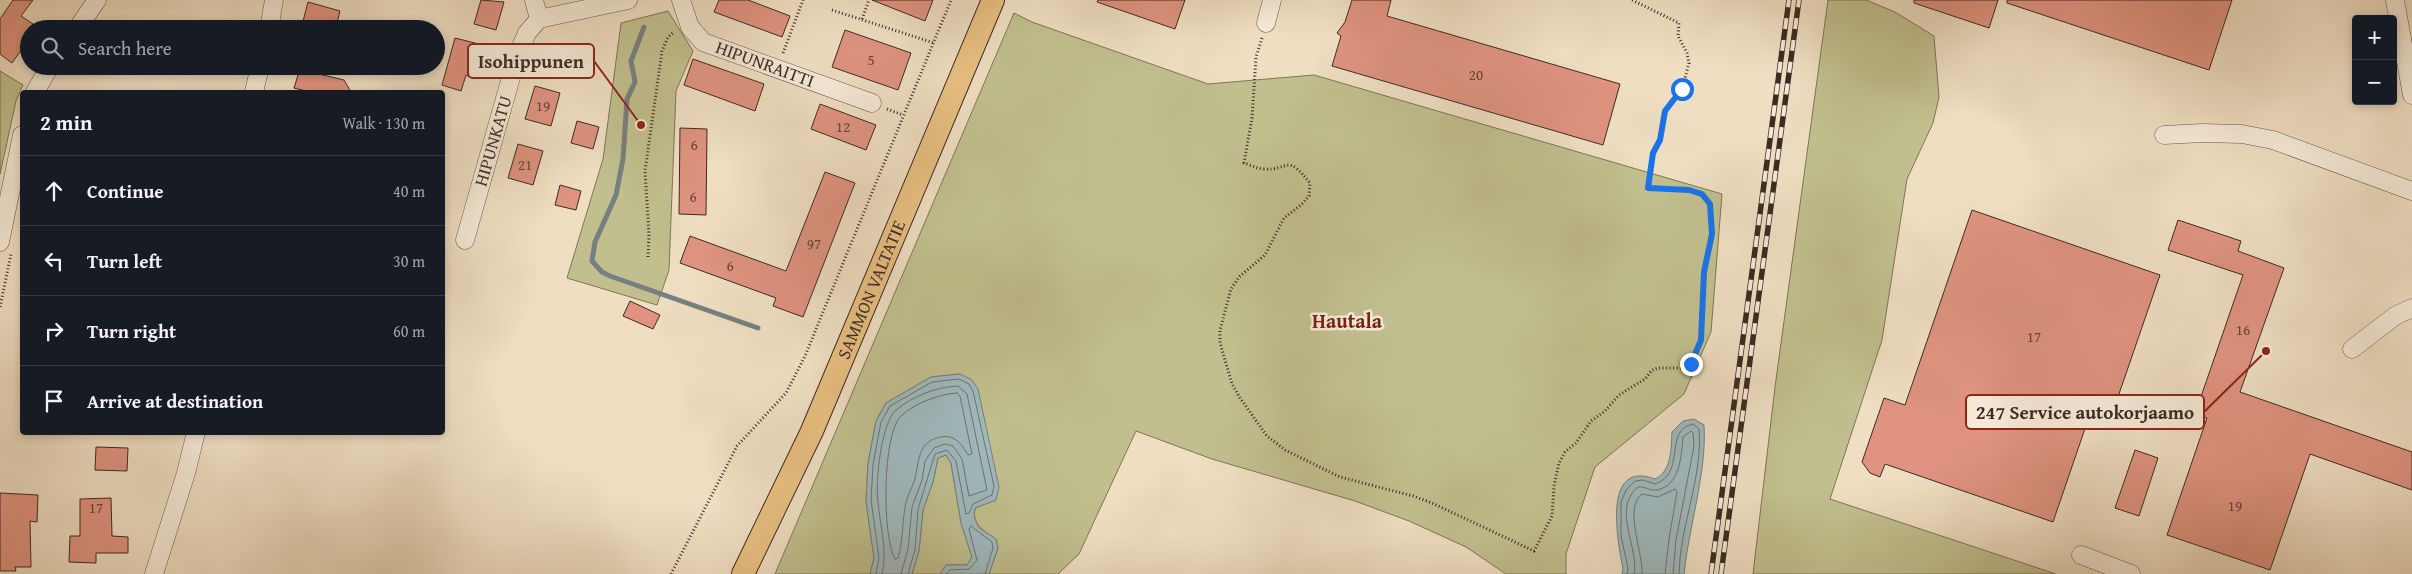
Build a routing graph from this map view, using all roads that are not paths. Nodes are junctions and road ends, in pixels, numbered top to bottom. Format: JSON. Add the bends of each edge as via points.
{"nodes":[{"id":1,"x":97,"y":0,"type":"edge"},
{"id":2,"x":274,"y":0,"type":"edge"},
{"id":3,"x":534,"y":0,"type":"edge"},
{"id":4,"x":628,"y":0,"type":"edge"},
{"id":5,"x":681,"y":0,"type":"edge"},
{"id":6,"x":993,"y":0,"type":"edge"},
{"id":7,"x":1272,"y":0,"type":"edge"},
{"id":8,"x":2395,"y":0,"type":"edge"},
{"id":9,"x":539,"y":19,"type":"junction"},
{"id":10,"x":83,"y":20,"type":"edge"},
{"id":11,"x":271,"y":20,"type":"edge"},
{"id":12,"x":1266,"y":23,"type":"road end"},
{"id":13,"x":45,"y":75,"type":"edge"},
{"id":14,"x":258,"y":75,"type":"edge"},
{"id":15,"x":36,"y":90,"type":"edge"},
{"id":16,"x":254,"y":90,"type":"edge"},
{"id":17,"x":2412,"y":95,"type":"edge"},
{"id":18,"x":872,"y":103,"type":"dead end"},
{"id":19,"x":2164,"y":135,"type":"dead end"},
{"id":20,"x":20,"y":145,"type":"edge"},
{"id":21,"x":2412,"y":192,"type":"edge"},
{"id":22,"x":465,"y":240,"type":"dead end"},
{"id":23,"x":0,"y":242,"type":"edge"},
{"id":24,"x":2412,"y":308,"type":"edge"},
{"id":25,"x":2352,"y":349,"type":"dead end"},
{"id":26,"x":195,"y":435,"type":"edge"},
{"id":27,"x":2082,"y":555,"type":"dead end"},
{"id":28,"x":154,"y":574,"type":"edge"},
{"id":29,"x":743,"y":574,"type":"edge"},
{"id":30,"x":2130,"y":574,"type":"edge"}],
"edges":[{"from":1,"to":10,"type":"street"},
{"from":2,"to":11,"type":"street"},
{"from":3,"to":9,"type":"street"},
{"from":4,"to":9,"type":"street"},
{"from":5,"to":18,"type":"street","name":"HIPUNRAITTI","via":[[688,22],[703,42]]},
{"from":6,"to":29,"type":"main road","name":"SAMMON VALTATIE","via":[[812,431]]},
{"from":7,"to":12,"type":"street"},
{"from":8,"to":17,"type":"street"},
{"from":9,"to":22,"type":"street","name":"HIPUNKATU","via":[[527,33],[517,56]]},
{"from":13,"to":15,"type":"street"},
{"from":14,"to":16,"type":"street"},
{"from":19,"to":21,"type":"street","via":[[2242,134],[2273,140]]},
{"from":20,"to":23,"type":"street"},
{"from":24,"to":25,"type":"street","via":[[2395,316]]},
{"from":26,"to":28,"type":"street"},
{"from":27,"to":30,"type":"street"}]}
